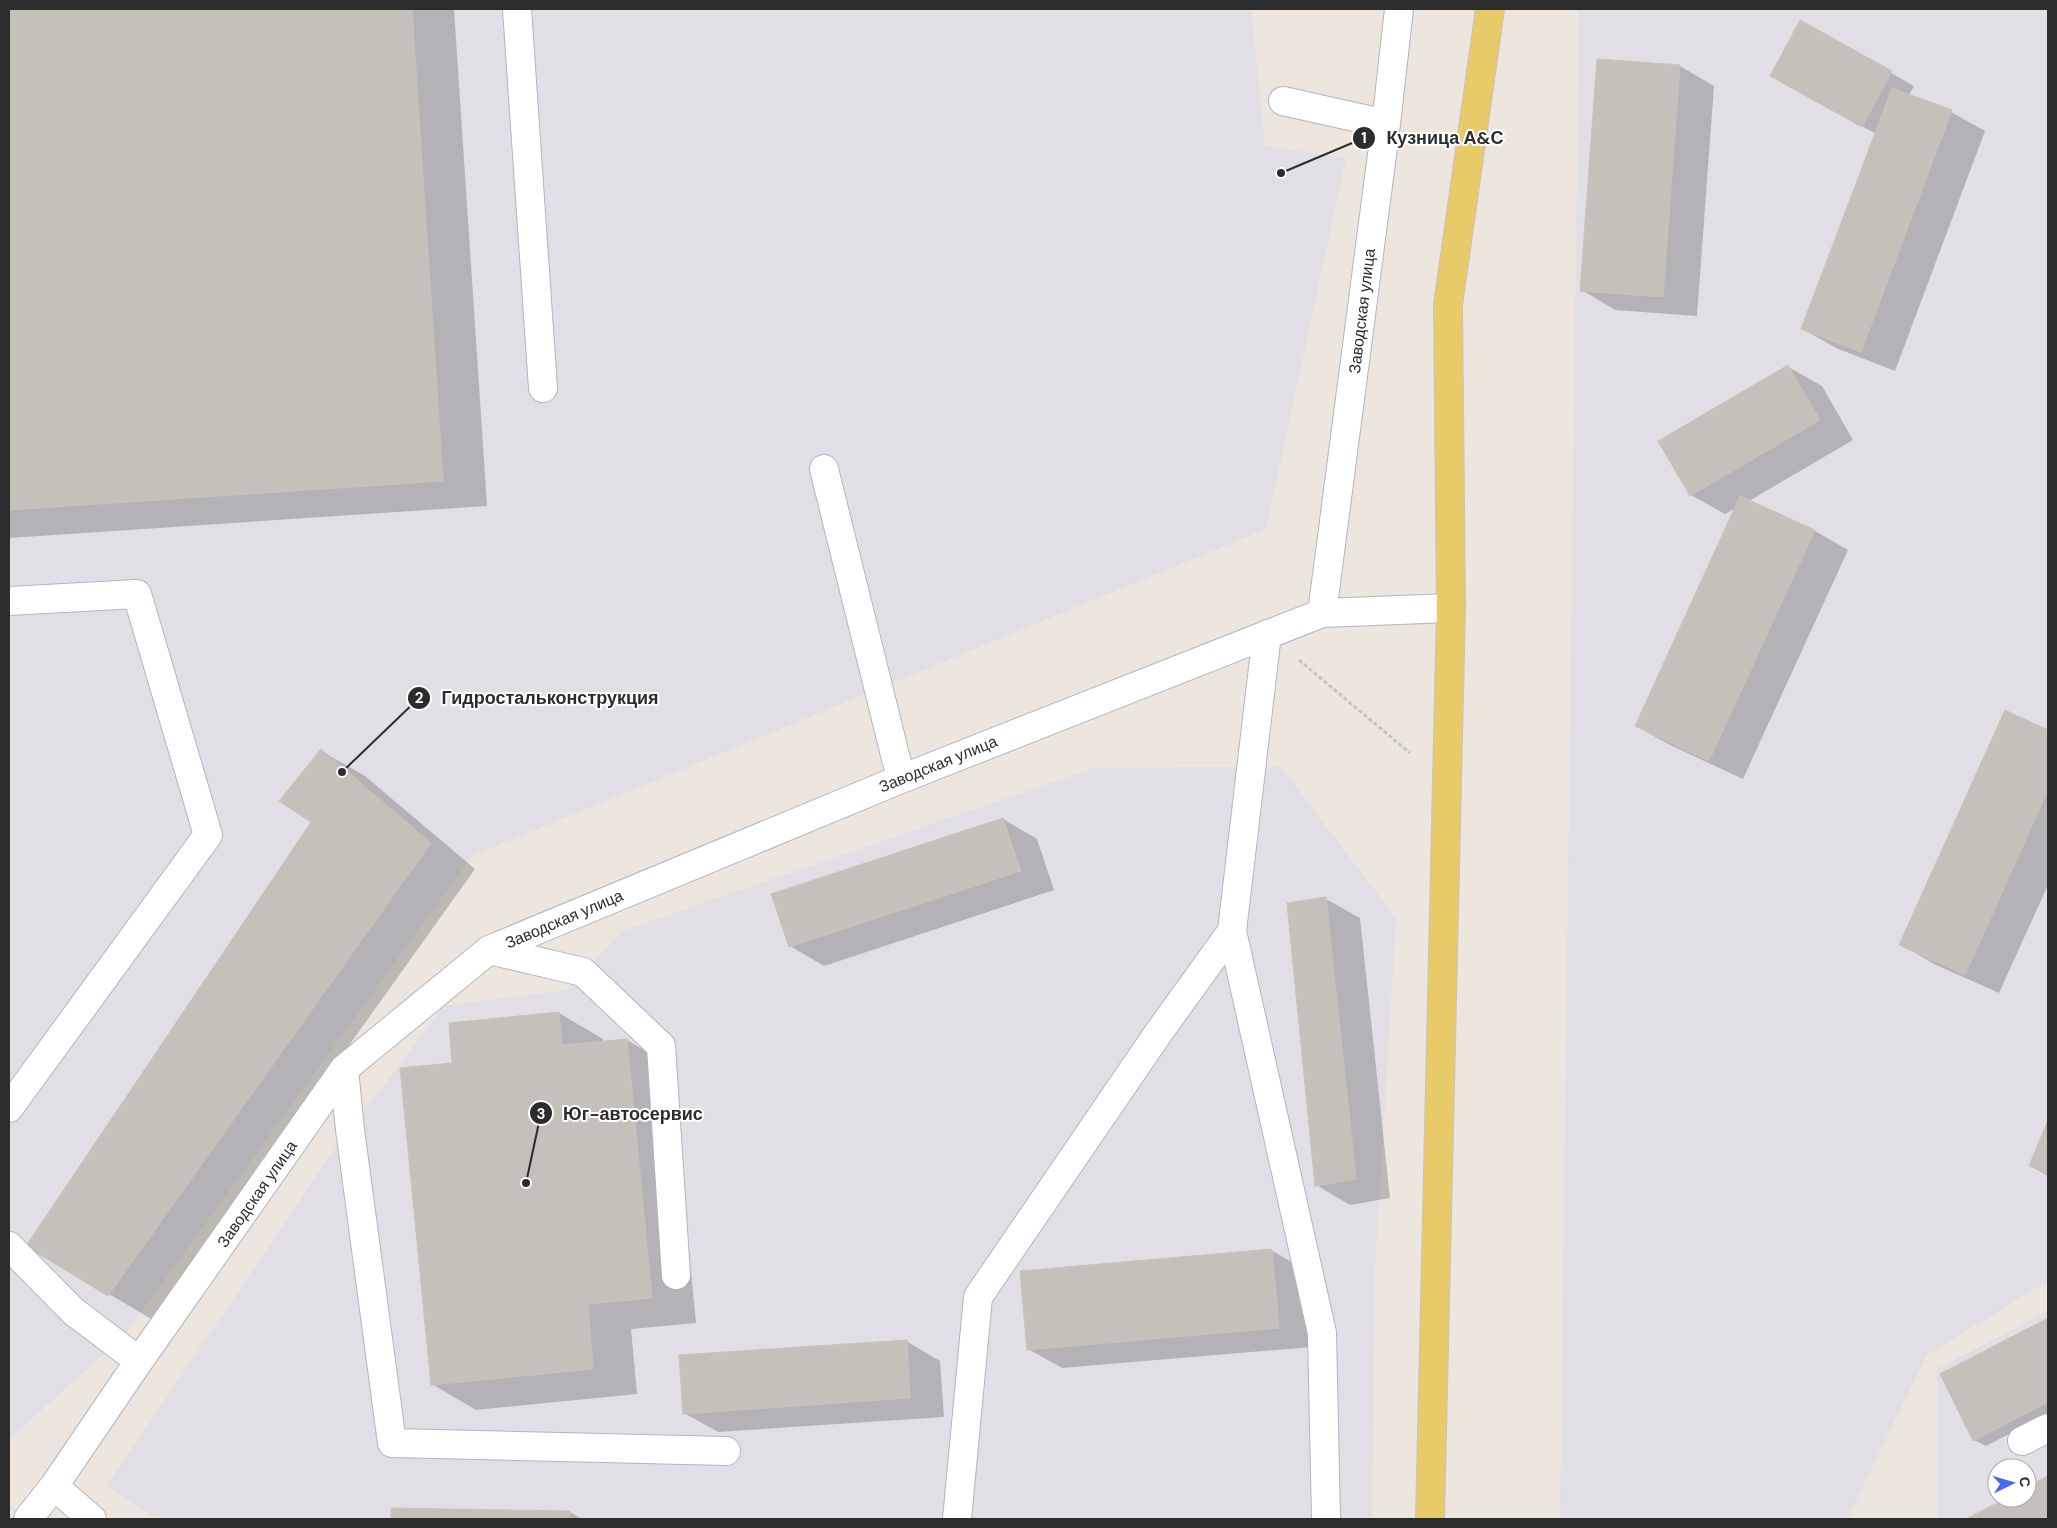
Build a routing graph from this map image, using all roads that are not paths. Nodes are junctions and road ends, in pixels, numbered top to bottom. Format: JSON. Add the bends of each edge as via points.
{"nodes":[{"id":1,"x":517,"y":9,"type":"edge"},
{"id":2,"x":1399,"y":9,"type":"edge"},
{"id":3,"x":1490,"y":9,"type":"edge"},
{"id":4,"x":1283,"y":101,"type":"dead end"},
{"id":5,"x":1386,"y":124,"type":"junction"},
{"id":6,"x":543,"y":388,"type":"dead end"},
{"id":7,"x":824,"y":469,"type":"dead end"},
{"id":8,"x":9,"y":601,"type":"edge"},
{"id":9,"x":1451,"y":608,"type":"junction"},
{"id":10,"x":1322,"y":612,"type":"junction"},
{"id":11,"x":1268,"y":634,"type":"junction"},
{"id":12,"x":901,"y":778,"type":"junction"},
{"id":13,"x":1232,"y":931,"type":"junction"},
{"id":14,"x":489,"y":950,"type":"junction"},
{"id":15,"x":344,"y":1070,"type":"junction"},
{"id":16,"x":9,"y":1108,"type":"edge"},
{"id":17,"x":9,"y":1246,"type":"edge"},
{"id":18,"x":676,"y":1275,"type":"dead end"},
{"id":19,"x":140,"y":1361,"type":"junction"},
{"id":20,"x":2048,"y":1428,"type":"edge"},
{"id":21,"x":2022,"y":1441,"type":"dead end"},
{"id":22,"x":726,"y":1451,"type":"dead end"},
{"id":23,"x":54,"y":1486,"type":"junction"},
{"id":24,"x":28,"y":1519,"type":"edge"},
{"id":25,"x":92,"y":1519,"type":"edge"},
{"id":26,"x":958,"y":1519,"type":"edge"},
{"id":27,"x":1326,"y":1519,"type":"edge"},
{"id":28,"x":1430,"y":1519,"type":"edge"}],
"edges":[{"from":1,"to":6,"type":"street"},
{"from":2,"to":5,"type":"street","name":"Заводская улица"},
{"from":3,"to":9,"type":"main road","via":[[1448,305]]},
{"from":4,"to":5,"type":"street"},
{"from":5,"to":10,"type":"street","name":"Заводская улица"},
{"from":7,"to":12,"type":"street"},
{"from":8,"to":16,"type":"street","via":[[137,594],[208,835]]},
{"from":9,"to":10,"type":"street","name":"Заводская улица"},
{"from":9,"to":28,"type":"main road"},
{"from":10,"to":11,"type":"street","name":"Заводская улица"},
{"from":11,"to":12,"type":"street","name":"Заводская улица"},
{"from":11,"to":13,"type":"street"},
{"from":12,"to":14,"type":"street","name":"Заводская улица"},
{"from":13,"to":26,"type":"street","via":[[978,1297]]},
{"from":13,"to":27,"type":"street","via":[[1322,1333]]},
{"from":14,"to":15,"type":"street","name":"Заводская улица"},
{"from":14,"to":18,"type":"street","via":[[583,972],[661,1046]]},
{"from":15,"to":19,"type":"street","name":"Заводская улица"},
{"from":15,"to":22,"type":"street","via":[[392,1443]]},
{"from":17,"to":19,"type":"street","via":[[73,1311]]},
{"from":19,"to":23,"type":"street","name":"Заводская улица"},
{"from":20,"to":21,"type":"street"},
{"from":23,"to":24,"type":"street","name":"Заводская улица"},
{"from":23,"to":25,"type":"street"}]}
